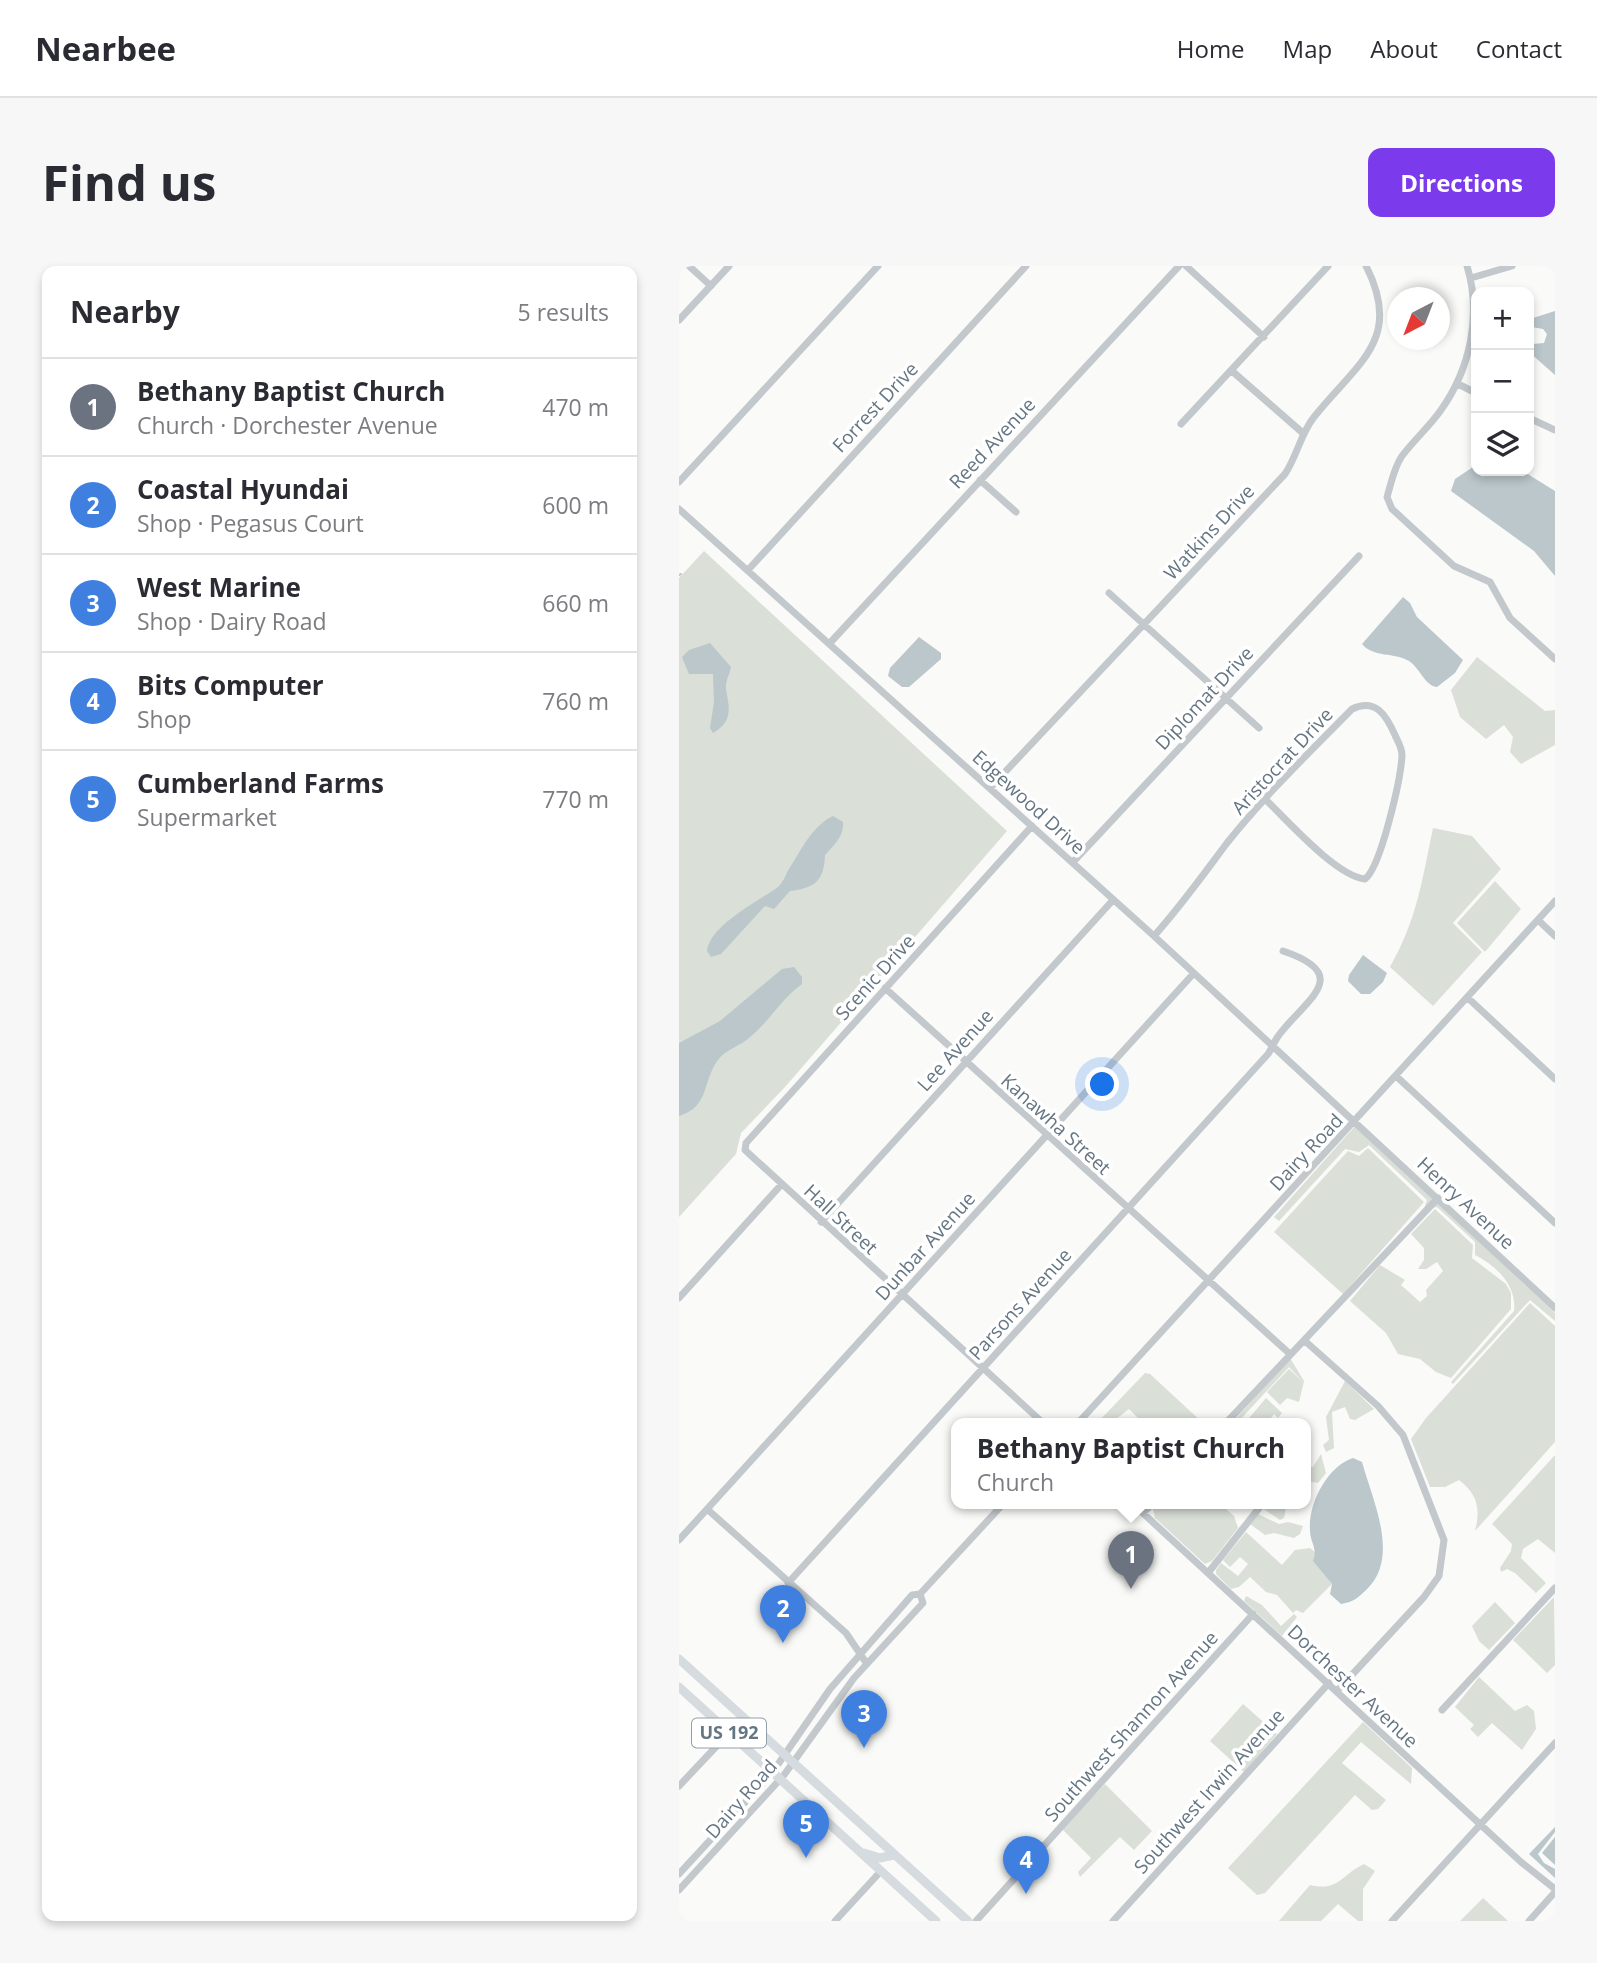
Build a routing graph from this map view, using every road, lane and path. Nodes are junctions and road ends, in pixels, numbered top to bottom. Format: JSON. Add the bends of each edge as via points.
{"nodes":[{"id":1,"x":689,"y":266,"type":"edge"},
{"id":2,"x":729,"y":266,"type":"edge"},
{"id":3,"x":878,"y":266,"type":"edge"},
{"id":4,"x":1026,"y":266,"type":"edge"},
{"id":5,"x":1179,"y":266,"type":"edge"},
{"id":6,"x":1186,"y":266,"type":"edge"},
{"id":7,"x":1328,"y":266,"type":"edge"},
{"id":8,"x":1366,"y":266,"type":"edge"},
{"id":9,"x":1467,"y":266,"type":"edge"},
{"id":10,"x":1512,"y":266,"type":"edge"},
{"id":11,"x":1471,"y":278,"type":"junction"},
{"id":12,"x":711,"y":286,"type":"junction"},
{"id":13,"x":679,"y":320,"type":"edge"},
{"id":14,"x":1264,"y":337,"type":"junction"},
{"id":15,"x":1233,"y":371,"type":"junction"},
{"id":16,"x":1458,"y":384,"type":"junction"},
{"id":17,"x":1471,"y":390,"type":"edge"},
{"id":18,"x":1534,"y":420,"type":"edge"},
{"id":19,"x":1181,"y":424,"type":"dead end"},
{"id":20,"x":1555,"y":430,"type":"edge"},
{"id":21,"x":1304,"y":434,"type":"junction"},
{"id":22,"x":980,"y":480,"type":"junction"},
{"id":23,"x":679,"y":482,"type":"edge"},
{"id":24,"x":679,"y":509,"type":"edge"},
{"id":25,"x":1016,"y":512,"type":"dead end"},
{"id":26,"x":1359,"y":556,"type":"dead end"},
{"id":27,"x":748,"y":570,"type":"junction"},
{"id":28,"x":1109,"y":593,"type":"dead end"},
{"id":29,"x":1143,"y":625,"type":"junction"},
{"id":30,"x":829,"y":643,"type":"junction"},
{"id":31,"x":1555,"y":659,"type":"edge"},
{"id":32,"x":1225,"y":698,"type":"junction"},
{"id":33,"x":1259,"y":728,"type":"dead end"},
{"id":34,"x":990,"y":788,"type":"junction"},
{"id":35,"x":1266,"y":800,"type":"junction"},
{"id":36,"x":1032,"y":827,"type":"junction"},
{"id":37,"x":1073,"y":862,"type":"junction"},
{"id":38,"x":1113,"y":900,"type":"junction"},
{"id":39,"x":1555,"y":901,"type":"edge"},
{"id":40,"x":1538,"y":920,"type":"junction"},
{"id":41,"x":1154,"y":936,"type":"junction"},
{"id":42,"x":1555,"y":936,"type":"edge"},
{"id":43,"x":1283,"y":951,"type":"dead end"},
{"id":44,"x":1194,"y":973,"type":"junction"},
{"id":45,"x":885,"y":988,"type":"junction"},
{"id":46,"x":1468,"y":998,"type":"junction"},
{"id":47,"x":1273,"y":1045,"type":"junction"},
{"id":48,"x":966,"y":1062,"type":"junction"},
{"id":49,"x":1396,"y":1076,"type":"junction"},
{"id":50,"x":1555,"y":1079,"type":"edge"},
{"id":51,"x":1356,"y":1120,"type":"junction"},
{"id":52,"x":1046,"y":1136,"type":"junction"},
{"id":53,"x":745,"y":1150,"type":"joint"},
{"id":54,"x":781,"y":1185,"type":"junction"},
{"id":55,"x":1438,"y":1198,"type":"junction"},
{"id":56,"x":1127,"y":1209,"type":"junction"},
{"id":57,"x":821,"y":1222,"type":"junction"},
{"id":58,"x":1555,"y":1223,"type":"edge"},
{"id":59,"x":1207,"y":1282,"type":"junction"},
{"id":60,"x":901,"y":1295,"type":"junction"},
{"id":61,"x":679,"y":1298,"type":"edge"},
{"id":62,"x":1555,"y":1308,"type":"edge"},
{"id":63,"x":1305,"y":1341,"type":"junction"},
{"id":64,"x":1290,"y":1354,"type":"junction"},
{"id":65,"x":983,"y":1368,"type":"junction"},
{"id":66,"x":1038,"y":1418,"type":"edge"},
{"id":67,"x":1084,"y":1418,"type":"edge"},
{"id":68,"x":1231,"y":1418,"type":"edge"},
{"id":69,"x":707,"y":1509,"type":"junction"},
{"id":70,"x":998,"y":1509,"type":"edge"},
{"id":71,"x":1139,"y":1509,"type":"edge"},
{"id":72,"x":1147,"y":1509,"type":"edge"},
{"id":73,"x":1258,"y":1509,"type":"edge"},
{"id":74,"x":1143,"y":1513,"type":"junction"},
{"id":75,"x":679,"y":1540,"type":"edge"},
{"id":76,"x":1208,"y":1573,"type":"junction"},
{"id":77,"x":788,"y":1583,"type":"junction"},
{"id":78,"x":1555,"y":1588,"type":"edge"},
{"id":79,"x":920,"y":1594,"type":"junction"},
{"id":80,"x":1253,"y":1614,"type":"junction"},
{"id":81,"x":860,"y":1653,"type":"junction"},
{"id":82,"x":682,"y":1663,"type":"edge"},
{"id":83,"x":867,"y":1664,"type":"junction"},
{"id":84,"x":1328,"y":1683,"type":"junction"},
{"id":85,"x":679,"y":1688,"type":"edge"},
{"id":86,"x":1337,"y":1691,"type":"junction"},
{"id":87,"x":1442,"y":1710,"type":"dead end"},
{"id":88,"x":729,"y":1733,"type":"junction"},
{"id":89,"x":1555,"y":1743,"type":"edge"},
{"id":90,"x":783,"y":1754,"type":"junction"},
{"id":91,"x":793,"y":1762,"type":"junction"},
{"id":92,"x":772,"y":1773,"type":"junction"},
{"id":93,"x":780,"y":1780,"type":"junction"},
{"id":94,"x":679,"y":1786,"type":"edge"},
{"id":95,"x":1480,"y":1825,"type":"junction"},
{"id":96,"x":856,"y":1849,"type":"junction"},
{"id":97,"x":894,"y":1855,"type":"junction"},
{"id":98,"x":881,"y":1871,"type":"junction"},
{"id":99,"x":679,"y":1874,"type":"edge"},
{"id":100,"x":679,"y":1890,"type":"edge"},
{"id":101,"x":1555,"y":1891,"type":"edge"},
{"id":102,"x":835,"y":1921,"type":"edge"},
{"id":103,"x":936,"y":1921,"type":"edge"},
{"id":104,"x":968,"y":1921,"type":"edge"},
{"id":105,"x":976,"y":1921,"type":"edge"},
{"id":106,"x":1113,"y":1921,"type":"edge"},
{"id":107,"x":1392,"y":1921,"type":"edge"},
{"id":108,"x":1529,"y":1921,"type":"edge"}],
"edges":[{"from":1,"to":12,"type":"street"},
{"from":2,"to":12,"type":"street"},
{"from":3,"to":23,"type":"street"},
{"from":4,"to":27,"type":"street","name":"Forrest Drive"},
{"from":5,"to":22,"type":"street","name":"Reed Avenue"},
{"from":6,"to":14,"type":"street"},
{"from":7,"to":14,"type":"street"},
{"from":8,"to":21,"type":"street","name":"Watkins Drive","via":[[1382,308],[1381,329],[1368,356]]},
{"from":9,"to":11,"type":"street"},
{"from":10,"to":11,"type":"street"},
{"from":11,"to":16,"type":"street","via":[[1473,330]]},
{"from":12,"to":13,"type":"street"},
{"from":14,"to":15,"type":"street"},
{"from":15,"to":19,"type":"street"},
{"from":15,"to":21,"type":"street"},
{"from":16,"to":17,"type":"street"},
{"from":16,"to":31,"type":"street","via":[[1401,458],[1387,497],[1392,509],[1454,566],[1490,582],[1510,618]]},
{"from":18,"to":20,"type":"street"},
{"from":21,"to":29,"type":"street","name":"Watkins Drive","via":[[1299,454],[1285,474]]},
{"from":22,"to":25,"type":"street"},
{"from":22,"to":30,"type":"street","name":"Reed Avenue"},
{"from":24,"to":27,"type":"street","name":"Edgewood Drive"},
{"from":26,"to":32,"type":"street","name":"Diplomat Drive"},
{"from":27,"to":30,"type":"street","name":"Edgewood Drive"},
{"from":28,"to":29,"type":"street"},
{"from":29,"to":32,"type":"street"},
{"from":29,"to":34,"type":"street","name":"Watkins Drive"},
{"from":30,"to":34,"type":"street","name":"Edgewood Drive"},
{"from":32,"to":33,"type":"street"},
{"from":32,"to":37,"type":"street","name":"Diplomat Drive"},
{"from":34,"to":36,"type":"street","name":"Edgewood Drive"},
{"from":35,"to":35,"type":"street","name":"Aristocrat Drive","via":[[1348,875],[1365,879],[1378,864],[1403,752],[1387,716],[1376,706],[1352,709]]},
{"from":35,"to":41,"type":"street","name":"Aristocrat Drive"},
{"from":36,"to":37,"type":"street","name":"Edgewood Drive"},
{"from":36,"to":45,"type":"street","name":"Scenic Drive"},
{"from":37,"to":38,"type":"street","name":"Edgewood Drive"},
{"from":38,"to":41,"type":"street","name":"Edgewood Drive"},
{"from":38,"to":48,"type":"street","name":"Lee Avenue"},
{"from":39,"to":40,"type":"street","name":"Dairy Road"},
{"from":40,"to":42,"type":"street"},
{"from":40,"to":46,"type":"street","name":"Dairy Road"},
{"from":41,"to":44,"type":"street","name":"Edgewood Drive"},
{"from":43,"to":47,"type":"street","name":"Parsons Avenue","via":[[1314,966],[1322,981],[1319,991]]},
{"from":44,"to":47,"type":"street","name":"Edgewood Drive"},
{"from":44,"to":52,"type":"street","name":"Dunbar Avenue"},
{"from":45,"to":48,"type":"street","name":"Kanawha Street"},
{"from":45,"to":53,"type":"street","name":"Scenic Drive","via":[[746,1143]]},
{"from":46,"to":49,"type":"street","name":"Dairy Road"},
{"from":46,"to":50,"type":"street"},
{"from":47,"to":51,"type":"street","name":"Edgewood Drive"},
{"from":47,"to":56,"type":"street","name":"Parsons Avenue"},
{"from":48,"to":52,"type":"street","name":"Kanawha Street"},
{"from":48,"to":57,"type":"street","name":"Lee Avenue"},
{"from":49,"to":51,"type":"street","name":"Dairy Road"},
{"from":49,"to":58,"type":"street"},
{"from":51,"to":55,"type":"street","name":"Henry Avenue"},
{"from":51,"to":59,"type":"street","name":"Dairy Road"},
{"from":52,"to":56,"type":"street","name":"Kanawha Street"},
{"from":52,"to":60,"type":"street","name":"Dunbar Avenue"},
{"from":53,"to":54,"type":"street","name":"Hall Street"},
{"from":54,"to":57,"type":"street","name":"Hall Street"},
{"from":54,"to":61,"type":"street"},
{"from":55,"to":62,"type":"street","name":"Henry Avenue"},
{"from":55,"to":63,"type":"street"},
{"from":56,"to":59,"type":"street","name":"Kanawha Street"},
{"from":56,"to":65,"type":"street","name":"Parsons Avenue"},
{"from":57,"to":60,"type":"street","name":"Hall Street"},
{"from":59,"to":64,"type":"street","name":"Kanawha Street"},
{"from":59,"to":67,"type":"street","name":"Dairy Road"},
{"from":60,"to":65,"type":"street","name":"Hall Street"},
{"from":60,"to":69,"type":"street","name":"Dunbar Avenue"},
{"from":63,"to":64,"type":"street"},
{"from":63,"to":86,"type":"street","via":[[1378,1406],[1403,1435],[1444,1540],[1439,1576]]},
{"from":64,"to":68,"type":"street"},
{"from":65,"to":66,"type":"street","name":"Hall Street"},
{"from":65,"to":77,"type":"street","name":"Parsons Avenue"},
{"from":69,"to":75,"type":"street","name":"Dunbar Avenue"},
{"from":69,"to":77,"type":"street"},
{"from":70,"to":79,"type":"street","name":"Dairy Road"},
{"from":71,"to":74,"type":"street","name":"Dorchester Avenue"},
{"from":72,"to":74,"type":"street"},
{"from":73,"to":76,"type":"street"},
{"from":74,"to":76,"type":"street","name":"Dorchester Avenue"},
{"from":76,"to":80,"type":"street","name":"Dorchester Avenue"},
{"from":77,"to":81,"type":"street","via":[[846,1633]]},
{"from":78,"to":87,"type":"street"},
{"from":79,"to":81,"type":"street","name":"Dairy Road","via":[[912,1595]]},
{"from":79,"to":83,"type":"street","name":"Dairy Road","via":[[923,1603]]},
{"from":80,"to":84,"type":"street","name":"Dorchester Avenue"},
{"from":80,"to":105,"type":"street","name":"Southwest Shannon Avenue"},
{"from":81,"to":83,"type":"street"},
{"from":81,"to":90,"type":"street","name":"Dairy Road"},
{"from":82,"to":90,"type":"main road","number":"US 192"},
{"from":83,"to":91,"type":"street","name":"Dairy Road"},
{"from":84,"to":86,"type":"street","name":"Dorchester Avenue"},
{"from":84,"to":106,"type":"street","name":"Southwest Irwin Avenue"},
{"from":85,"to":88,"type":"main road","number":"US 192"},
{"from":86,"to":95,"type":"street","name":"Dorchester Avenue"},
{"from":88,"to":92,"type":"main road","number":"US 192"},
{"from":88,"to":94,"type":"street"},
{"from":89,"to":95,"type":"street"},
{"from":90,"to":91,"type":"main road","number":"US 192"},
{"from":90,"to":92,"type":"street","name":"Dairy Road"},
{"from":91,"to":93,"type":"street","name":"Dairy Road"},
{"from":91,"to":97,"type":"main road","number":"US 192"},
{"from":92,"to":93,"type":"main road","number":"US 192"},
{"from":92,"to":99,"type":"street","name":"Dairy Road"},
{"from":93,"to":96,"type":"main road","number":"US 192"},
{"from":93,"to":100,"type":"street","name":"Dairy Road"},
{"from":95,"to":101,"type":"street","name":"Dorchester Avenue"},
{"from":95,"to":107,"type":"street"},
{"from":96,"to":97,"type":"main road","via":[[880,1858]]},
{"from":96,"to":98,"type":"main road","number":"US 192"},
{"from":97,"to":104,"type":"main road","number":"US 192"},
{"from":98,"to":102,"type":"street"},
{"from":98,"to":103,"type":"main road","number":"US 192"},
{"from":101,"to":108,"type":"street"}]}
